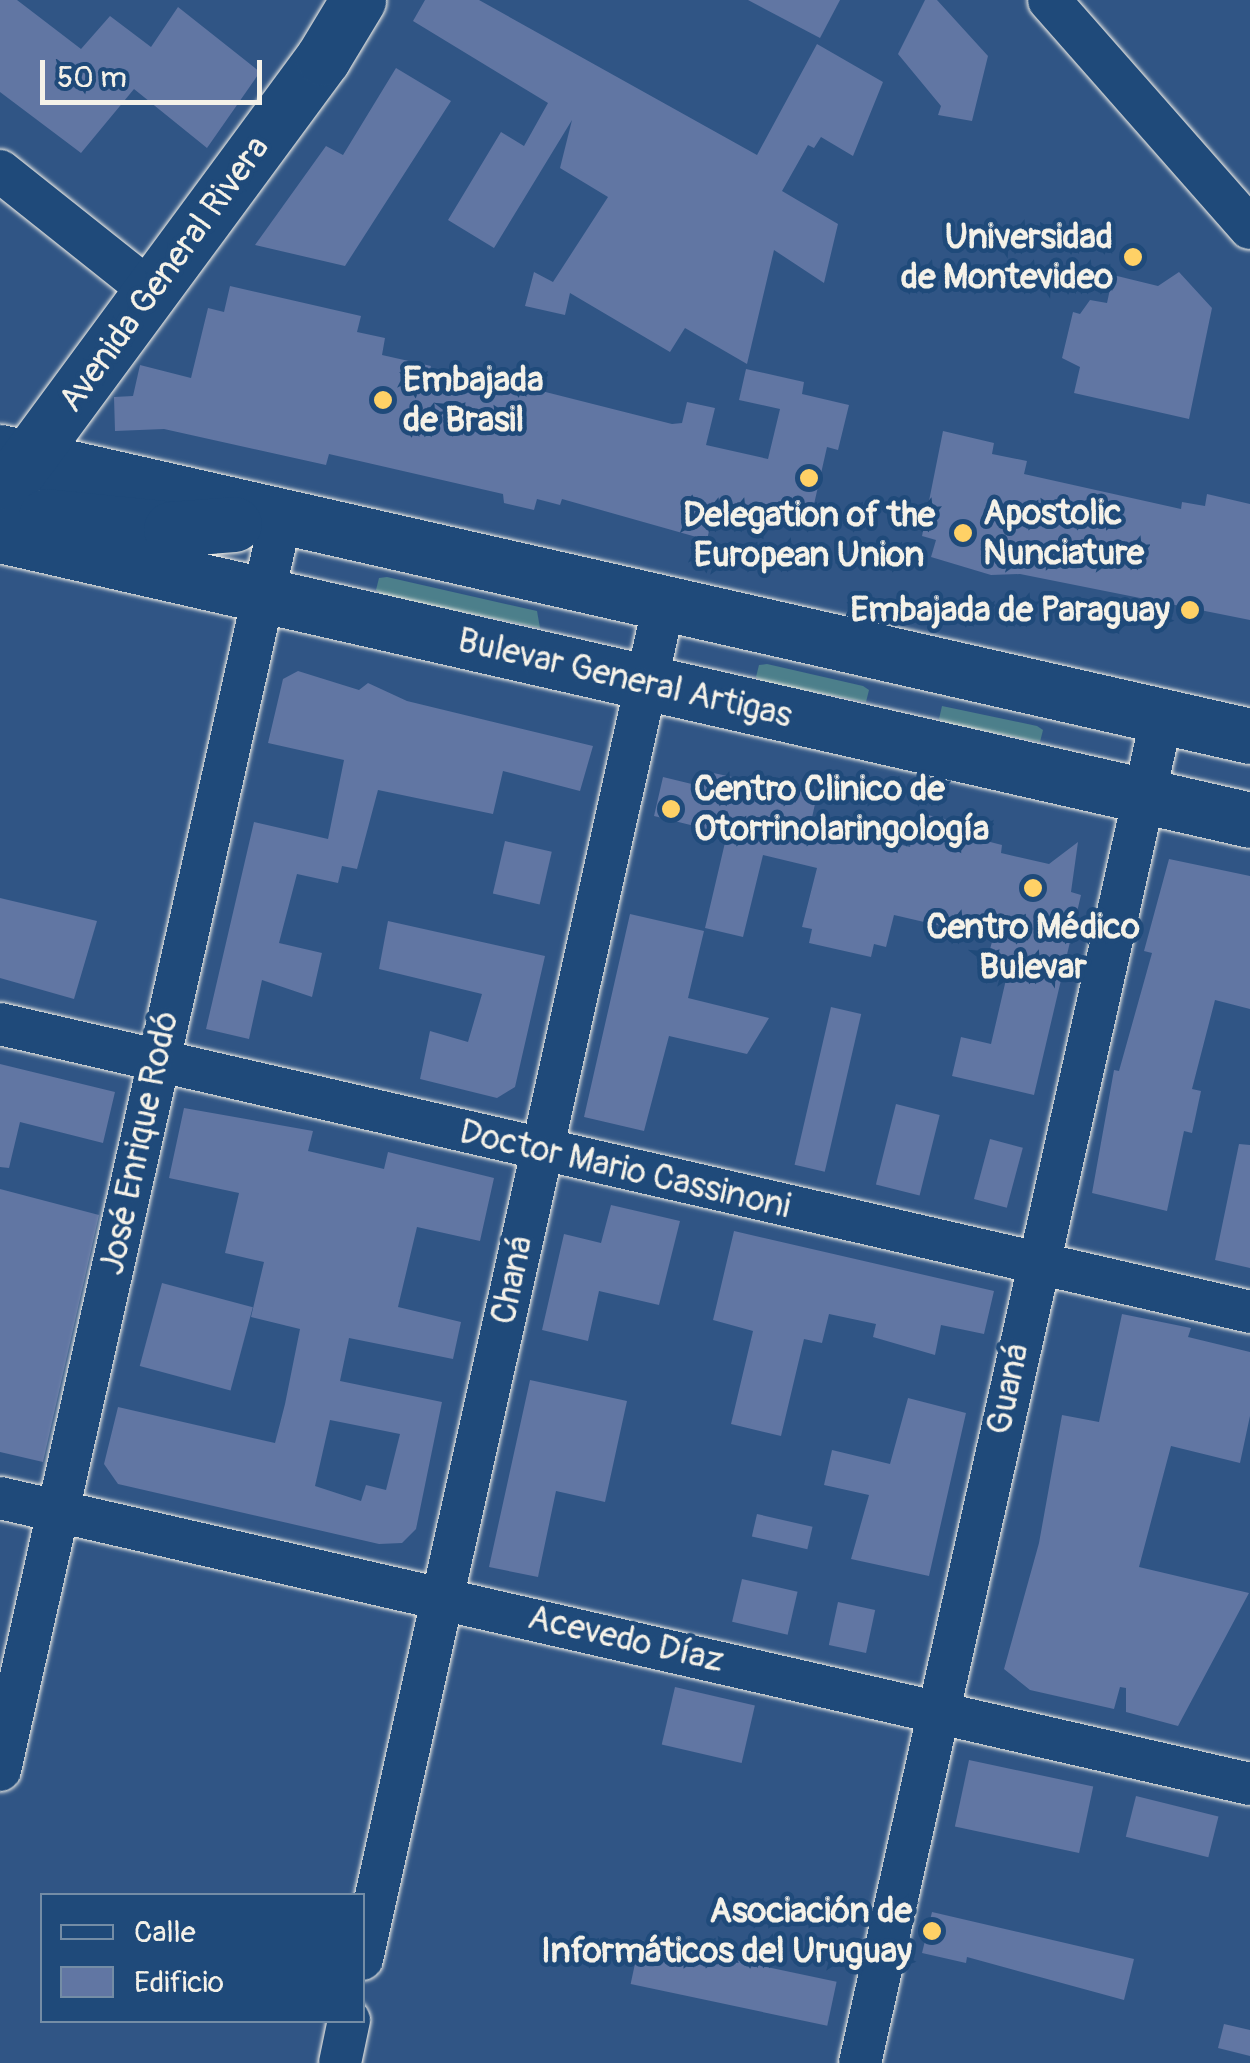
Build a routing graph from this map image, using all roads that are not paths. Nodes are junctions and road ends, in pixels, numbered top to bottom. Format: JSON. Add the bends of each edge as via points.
{"nodes":[{"id":1,"x":358,"y":0,"type":"edge"},
{"id":2,"x":1049,"y":0,"type":"edge"},
{"id":3,"x":0,"y":170,"type":"edge"},
{"id":4,"x":1246,"y":214,"type":"edge"},
{"id":5,"x":151,"y":292,"type":"junction"},
{"id":6,"x":7,"y":472,"type":"edge"},
{"id":7,"x":281,"y":517,"type":"junction"},
{"id":8,"x":0,"y":522,"type":"edge"},
{"id":9,"x":0,"y":535,"type":"edge"},
{"id":10,"x":262,"y":594,"type":"junction"},
{"id":11,"x":664,"y":603,"type":"junction"},
{"id":12,"x":645,"y":682,"type":"junction"},
{"id":13,"x":1162,"y":716,"type":"junction"},
{"id":14,"x":1250,"y":736,"type":"edge"},
{"id":15,"x":1144,"y":796,"type":"junction"},
{"id":16,"x":1250,"y":820,"type":"edge"},
{"id":17,"x":0,"y":1024,"type":"edge"},
{"id":18,"x":157,"y":1060,"type":"junction"},
{"id":19,"x":540,"y":1150,"type":"junction"},
{"id":20,"x":1036,"y":1262,"type":"junction"},
{"id":21,"x":1250,"y":1312,"type":"edge"},
{"id":22,"x":0,"y":1498,"type":"edge"},
{"id":23,"x":60,"y":1511,"type":"junction"},
{"id":24,"x":441,"y":1596,"type":"junction"},
{"id":25,"x":939,"y":1711,"type":"junction"},
{"id":26,"x":0,"y":1770,"type":"edge"},
{"id":27,"x":1250,"y":1784,"type":"edge"},
{"id":28,"x":365,"y":1944,"type":"edge"},
{"id":29,"x":348,"y":2023,"type":"edge"},
{"id":30,"x":340,"y":2063,"type":"edge"},
{"id":31,"x":860,"y":2063,"type":"edge"}],
"edges":[{"from":1,"to":5,"type":"main road","name":"Avenida General Rivera","via":[[324,58]]},
{"from":2,"to":4,"type":"street"},
{"from":3,"to":5,"type":"street"},
{"from":5,"to":6,"type":"main road","name":"Avenida General Rivera"},
{"from":6,"to":7,"type":"main road"},
{"from":7,"to":8,"type":"main road","via":[[195,529],[48,516]]},
{"from":7,"to":10,"type":"street","name":"José Enrique Rodó"},
{"from":7,"to":11,"type":"main road"},
{"from":9,"to":10,"type":"main road","name":"Bulevar General Artigas"},
{"from":10,"to":12,"type":"main road","name":"Bulevar General Artigas"},
{"from":10,"to":18,"type":"street","name":"José Enrique Rodó"},
{"from":11,"to":12,"type":"street","name":"Chaná"},
{"from":11,"to":13,"type":"main road"},
{"from":12,"to":15,"type":"main road","name":"Bulevar General Artigas"},
{"from":12,"to":19,"type":"street","name":"Chaná"},
{"from":13,"to":14,"type":"main road"},
{"from":13,"to":15,"type":"street","name":"Guaná"},
{"from":15,"to":16,"type":"main road","name":"Bulevar General Artigas"},
{"from":15,"to":20,"type":"street","name":"Guaná"},
{"from":17,"to":18,"type":"street","name":"Doctor Mario Cassinoni"},
{"from":18,"to":19,"type":"street","name":"Doctor Mario Cassinoni"},
{"from":18,"to":23,"type":"street","name":"José Enrique Rodó"},
{"from":19,"to":20,"type":"street","name":"Doctor Mario Cassinoni"},
{"from":19,"to":24,"type":"street","name":"Chaná"},
{"from":20,"to":21,"type":"street","name":"Doctor Mario Cassinoni"},
{"from":20,"to":25,"type":"street","name":"Guaná"},
{"from":22,"to":23,"type":"street","name":"Acevedo Díaz"},
{"from":23,"to":24,"type":"street","name":"Acevedo Díaz"},
{"from":23,"to":26,"type":"street","name":"José Enrique Rodó"},
{"from":24,"to":25,"type":"street","name":"Acevedo Díaz"},
{"from":24,"to":28,"type":"street","name":"Chaná"},
{"from":25,"to":27,"type":"street","name":"Acevedo Díaz"},
{"from":25,"to":31,"type":"street","name":"Guaná"},
{"from":29,"to":30,"type":"street"}]}
